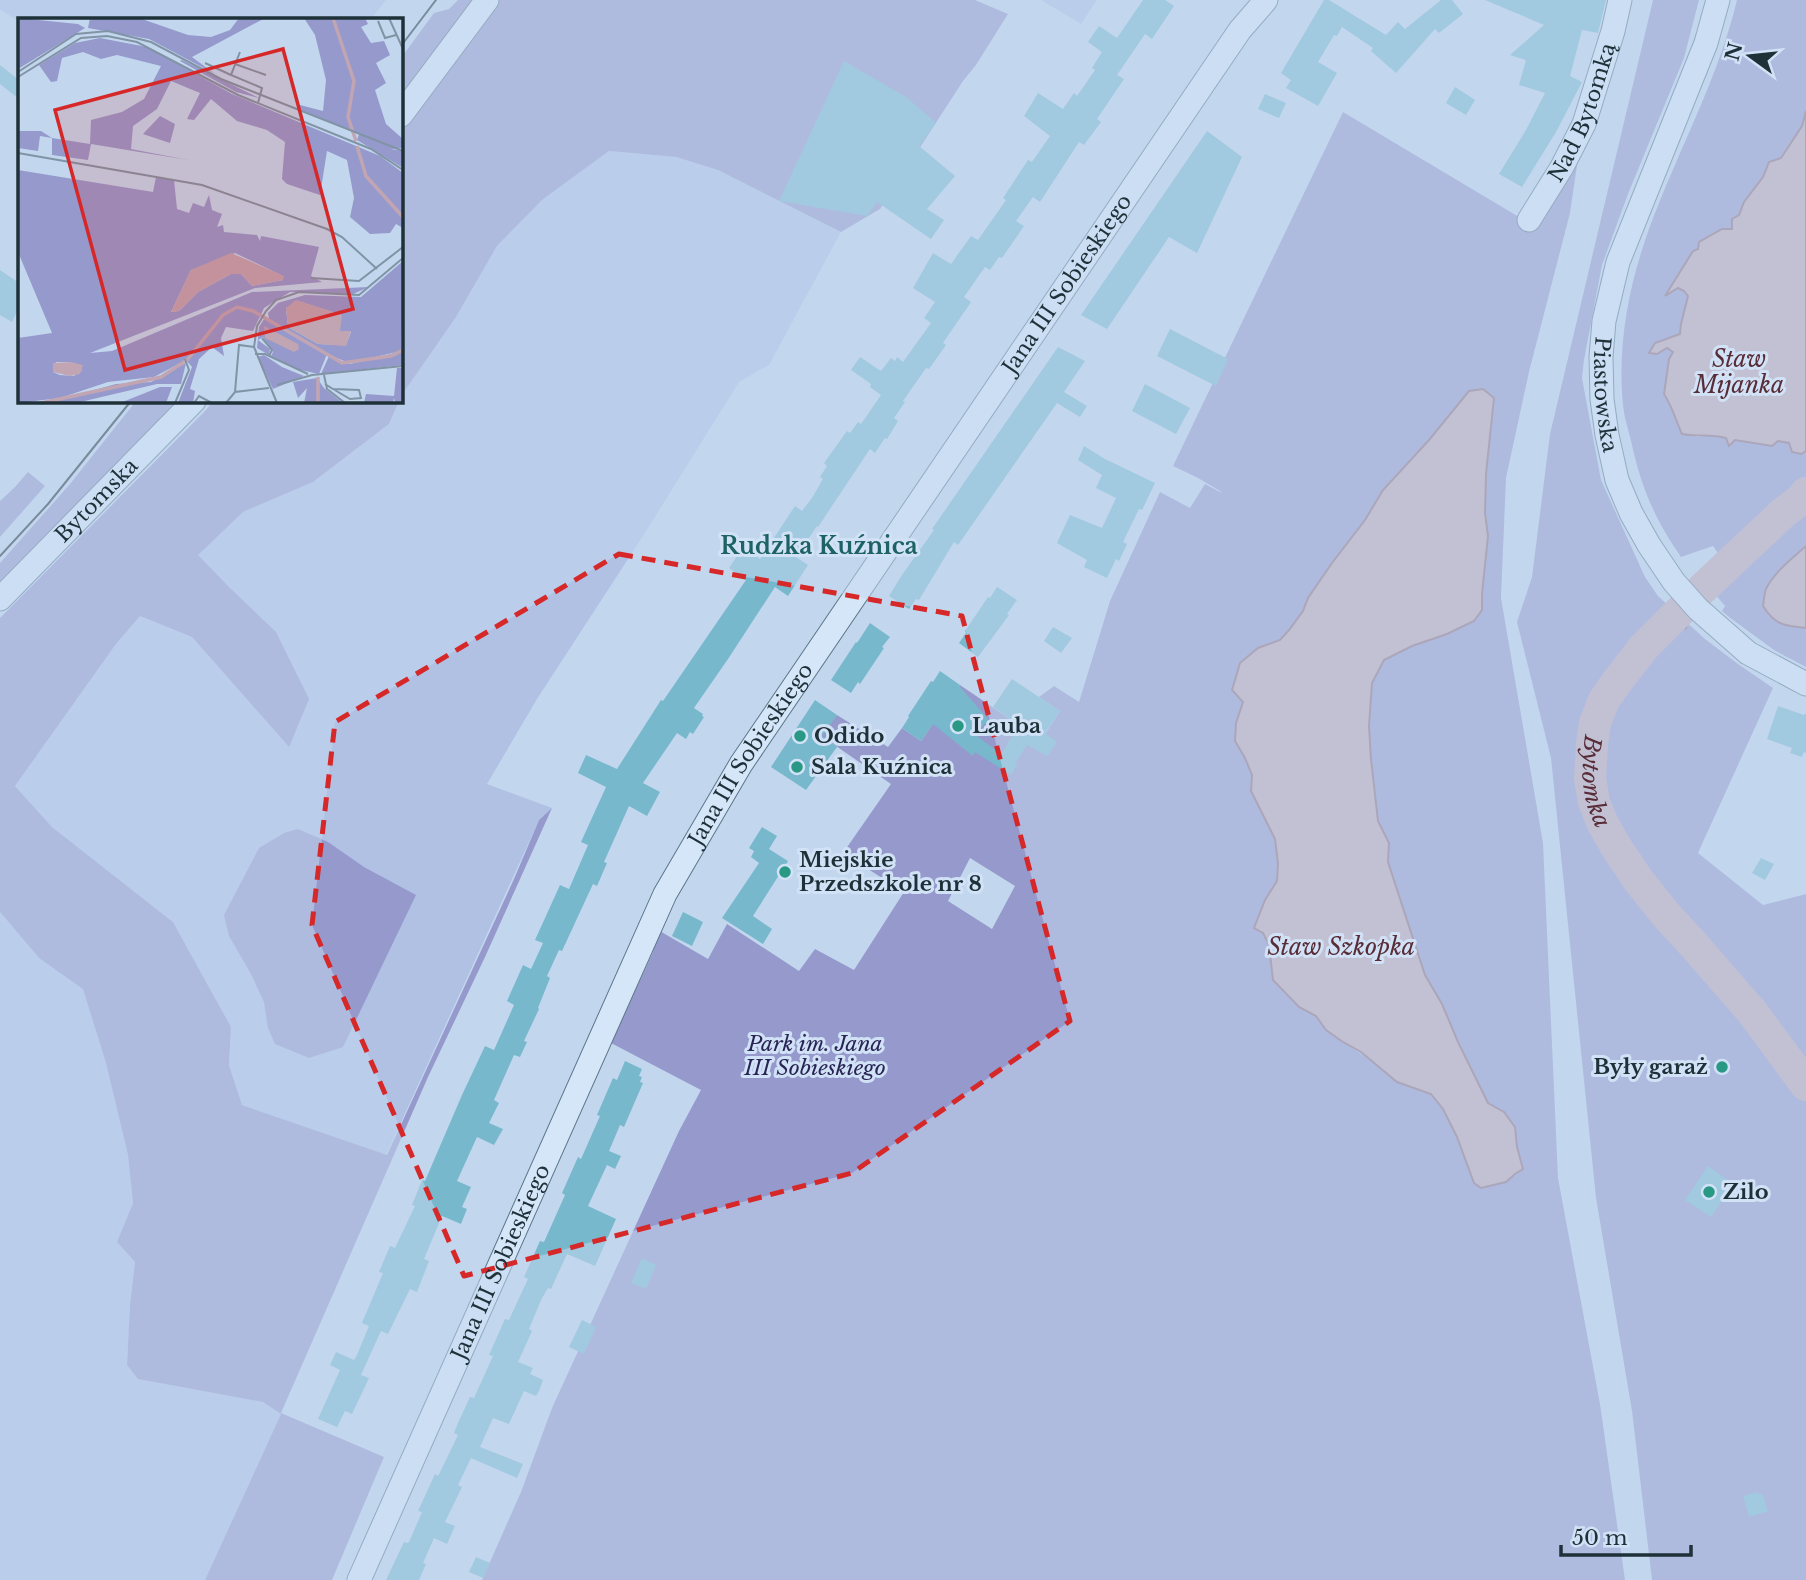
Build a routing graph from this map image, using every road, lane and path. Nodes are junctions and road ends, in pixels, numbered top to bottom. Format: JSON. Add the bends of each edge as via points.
{"nodes":[{"id":1,"x":487,"y":0,"type":"edge"},
{"id":2,"x":1266,"y":0,"type":"edge"},
{"id":3,"x":1620,"y":0,"type":"edge"},
{"id":4,"x":1717,"y":0,"type":"edge"},
{"id":5,"x":402,"y":114,"type":"edge"},
{"id":6,"x":1529,"y":220,"type":"dead end"},
{"id":7,"x":193,"y":402,"type":"edge"},
{"id":8,"x":0,"y":598,"type":"edge"},
{"id":9,"x":1806,"y":684,"type":"edge"},
{"id":10,"x":359,"y":1580,"type":"edge"}],
"edges":[{"from":1,"to":5,"type":"street"},
{"from":2,"to":10,"type":"street","name":"Jana III Sobieskiego","via":[[1240,30],[741,764],[665,894]]},
{"from":3,"to":6,"type":"street","name":"Nad Bytomką","via":[[1584,124]]},
{"from":4,"to":9,"type":"street","name":"Piastowska","via":[[1706,43],[1618,262],[1604,321],[1602,398],[1616,480],[1664,568],[1711,622],[1748,653]]},
{"from":7,"to":8,"type":"street","name":"Bytomska"}]}
